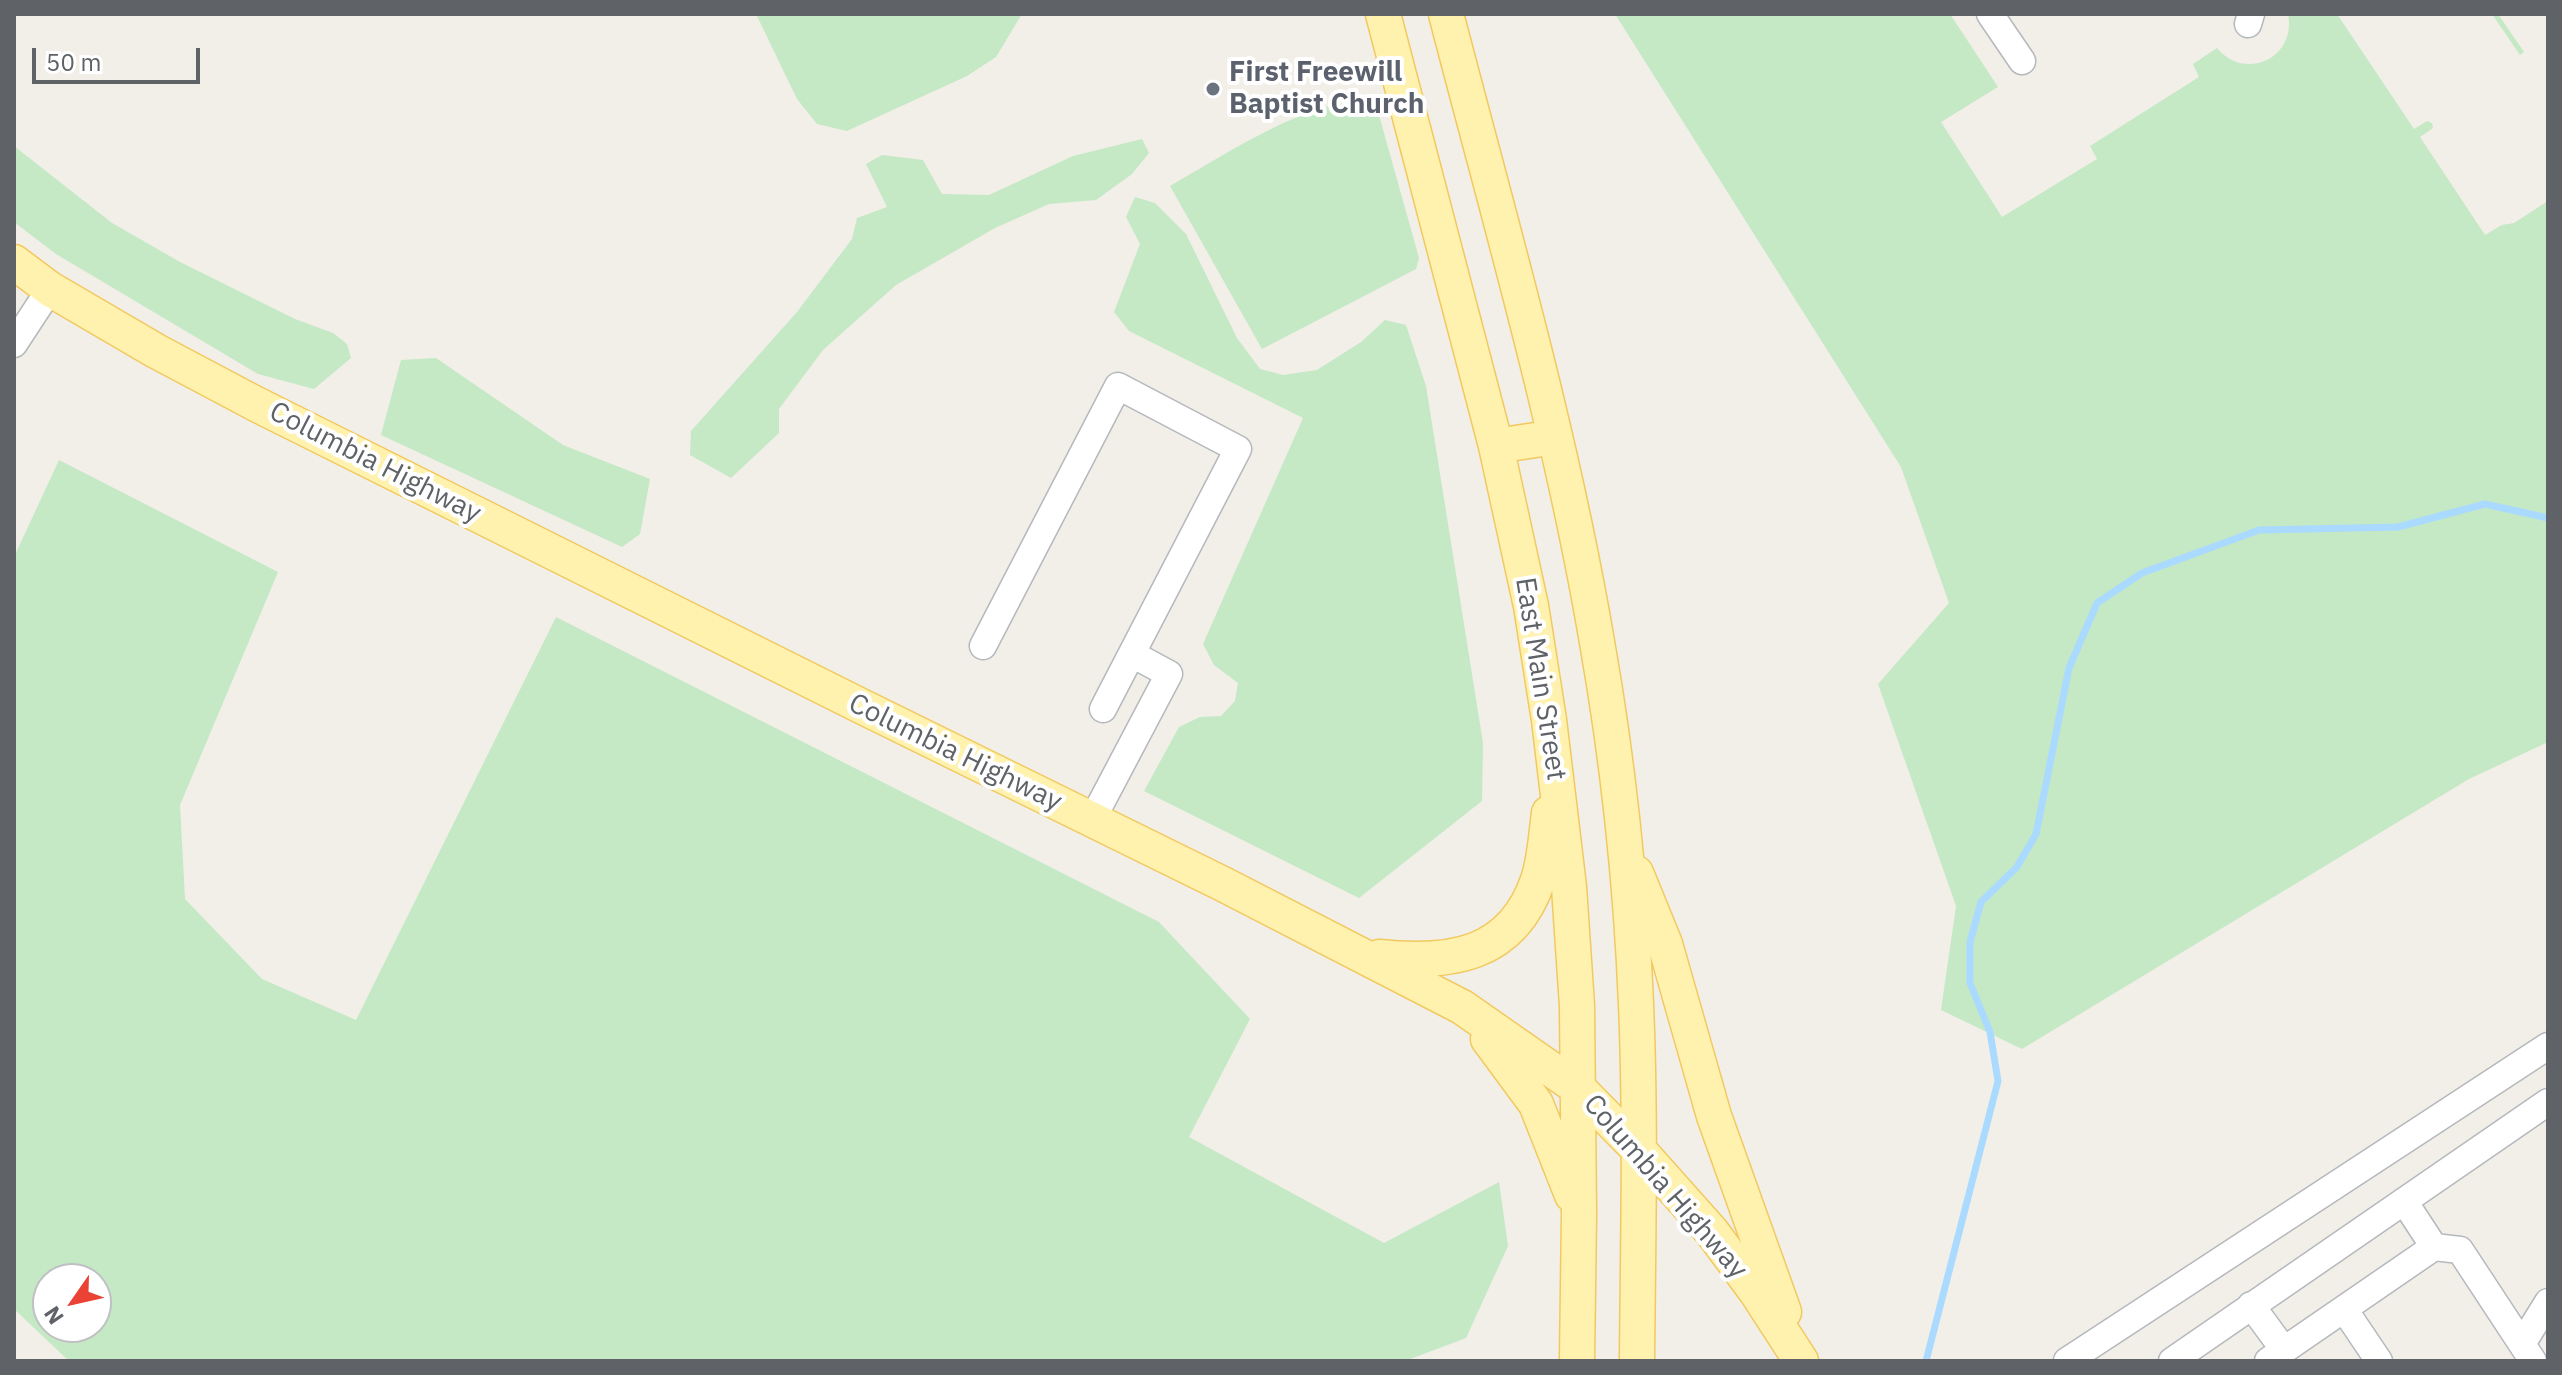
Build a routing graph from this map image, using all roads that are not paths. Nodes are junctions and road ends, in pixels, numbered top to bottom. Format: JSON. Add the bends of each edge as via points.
{"nodes":[{"id":1,"x":1383,"y":14,"type":"edge"},
{"id":2,"x":1446,"y":14,"type":"edge"},
{"id":3,"x":1990,"y":14,"type":"edge"},
{"id":4,"x":2022,"y":61,"type":"dead end"},
{"id":5,"x":14,"y":262,"type":"edge"},
{"id":6,"x":50,"y":289,"type":"junction"},
{"id":7,"x":14,"y":344,"type":"edge"},
{"id":8,"x":1555,"y":437,"type":"junction"},
{"id":9,"x":1496,"y":446,"type":"junction"},
{"id":10,"x":983,"y":646,"type":"dead end"},
{"id":11,"x":1132,"y":654,"type":"junction"},
{"id":12,"x":1103,"y":709,"type":"dead end"},
{"id":13,"x":1556,"y":773,"type":"junction"},
{"id":14,"x":1092,"y":820,"type":"junction"},
{"id":15,"x":1624,"y":842,"type":"junction"},
{"id":16,"x":1368,"y":956,"type":"junction"},
{"id":17,"x":1462,"y":1007,"type":"junction"},
{"id":18,"x":2548,"y":1046,"type":"edge"},
{"id":19,"x":1578,"y":1088,"type":"junction"},
{"id":20,"x":2548,"y":1102,"type":"edge"},
{"id":21,"x":1639,"y":1150,"type":"junction"},
{"id":22,"x":2404,"y":1201,"type":"junction"},
{"id":23,"x":1579,"y":1214,"type":"junction"},
{"id":24,"x":2434,"y":1247,"type":"junction"},
{"id":25,"x":2548,"y":1302,"type":"edge"},
{"id":26,"x":2251,"y":1305,"type":"junction"},
{"id":27,"x":2344,"y":1309,"type":"junction"},
{"id":28,"x":2528,"y":1353,"type":"edge"},
{"id":29,"x":2276,"y":1356,"type":"edge"},
{"id":30,"x":1577,"y":1361,"type":"edge"},
{"id":31,"x":1637,"y":1361,"type":"edge"},
{"id":32,"x":1801,"y":1361,"type":"edge"},
{"id":33,"x":2067,"y":1361,"type":"edge"},
{"id":34,"x":2172,"y":1361,"type":"edge"},
{"id":35,"x":2379,"y":1361,"type":"edge"}],
"edges":[{"from":1,"to":9,"type":"main road","name":"East Main Street"},
{"from":2,"to":8,"type":"main road"},
{"from":3,"to":4,"type":"lane"},
{"from":5,"to":6,"type":"main road","name":"Columbia Highway"},
{"from":6,"to":7,"type":"lane"},
{"from":6,"to":14,"type":"main road","name":"Columbia Highway","via":[[256,404]]},
{"from":8,"to":9,"type":"main road"},
{"from":8,"to":15,"type":"main road","via":[[1597,641]]},
{"from":9,"to":13,"type":"main road","name":"East Main Street","via":[[1531,606]]},
{"from":10,"to":11,"type":"lane","via":[[1118,386],[1238,449]]},
{"from":11,"to":12,"type":"lane"},
{"from":11,"to":14,"type":"lane","via":[[1169,674]]},
{"from":13,"to":16,"type":"main road","via":[[1538,878],[1526,909],[1505,932],[1451,959]]},
{"from":13,"to":19,"type":"main road","name":"East Main Street","via":[[1569,887]]},
{"from":14,"to":16,"type":"main road","name":"Columbia Highway"},
{"from":15,"to":21,"type":"main road","via":[[1636,1002]]},
{"from":15,"to":32,"type":"main road","via":[[1665,944],[1714,1116]]},
{"from":16,"to":17,"type":"main road","name":"Columbia Highway"},
{"from":17,"to":19,"type":"main road","name":"Columbia Highway"},
{"from":17,"to":23,"type":"main road","via":[[1536,1104]]},
{"from":18,"to":33,"type":"lane"},
{"from":19,"to":21,"type":"main road","name":"Columbia Highway"},
{"from":19,"to":23,"type":"main road","name":"East Main Street"},
{"from":20,"to":22,"type":"lane"},
{"from":21,"to":31,"type":"main road"},
{"from":21,"to":32,"type":"main road","name":"Columbia Highway","via":[[1721,1244]]},
{"from":22,"to":24,"type":"lane"},
{"from":22,"to":26,"type":"lane"},
{"from":23,"to":30,"type":"main road","name":"East Main Street"},
{"from":24,"to":27,"type":"lane"},
{"from":24,"to":28,"type":"lane","via":[[2460,1250]]},
{"from":25,"to":28,"type":"lane"},
{"from":26,"to":29,"type":"lane"},
{"from":26,"to":34,"type":"lane"},
{"from":27,"to":29,"type":"lane"},
{"from":27,"to":35,"type":"lane"}]}
